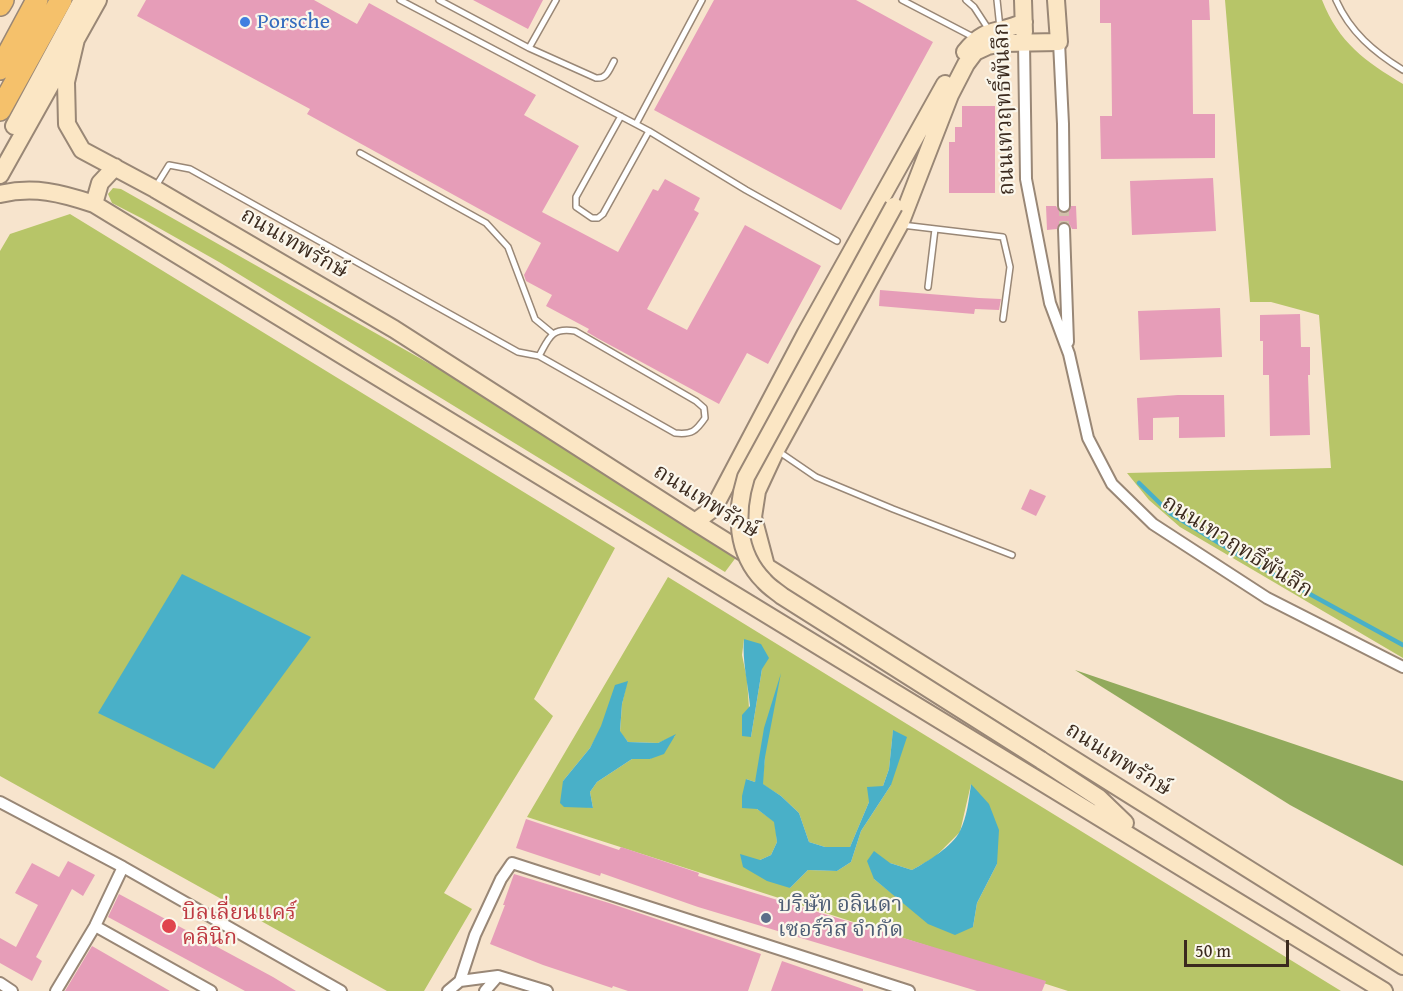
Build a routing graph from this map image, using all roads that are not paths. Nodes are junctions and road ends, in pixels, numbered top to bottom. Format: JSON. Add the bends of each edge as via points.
{"nodes":[{"id":1,"x":3,"y":0,"type":"edge"},
{"id":2,"x":28,"y":0,"type":"edge"},
{"id":3,"x":37,"y":0,"type":"edge"},
{"id":4,"x":61,"y":0,"type":"edge"},
{"id":5,"x":82,"y":0,"type":"edge"},
{"id":6,"x":98,"y":0,"type":"edge"},
{"id":7,"x":400,"y":0,"type":"edge"},
{"id":8,"x":439,"y":0,"type":"edge"},
{"id":9,"x":556,"y":0,"type":"edge"},
{"id":10,"x":702,"y":0,"type":"edge"},
{"id":11,"x":902,"y":0,"type":"edge"},
{"id":12,"x":966,"y":0,"type":"edge"},
{"id":13,"x":997,"y":0,"type":"edge"},
{"id":14,"x":1023,"y":0,"type":"edge"},
{"id":15,"x":1056,"y":0,"type":"edge"},
{"id":16,"x":1336,"y":0,"type":"edge"},
{"id":17,"x":0,"y":5,"type":"edge"},
{"id":18,"x":1024,"y":22,"type":"junction"},
{"id":19,"x":989,"y":33,"type":"junction"},
{"id":20,"x":77,"y":35,"type":"junction"},
{"id":21,"x":1024,"y":42,"type":"junction"},
{"id":22,"x":1059,"y":42,"type":"junction"},
{"id":23,"x":530,"y":48,"type":"junction"},
{"id":24,"x":0,"y":52,"type":"edge"},
{"id":25,"x":614,"y":61,"type":"dead end"},
{"id":26,"x":0,"y":69,"type":"edge"},
{"id":27,"x":1403,"y":70,"type":"edge"},
{"id":28,"x":941,"y":91,"type":"junction"},
{"id":29,"x":0,"y":110,"type":"edge"},
{"id":30,"x":621,"y":116,"type":"junction"},
{"id":31,"x":636,"y":124,"type":"junction"},
{"id":32,"x":649,"y":131,"type":"junction"},
{"id":33,"x":0,"y":152,"type":"edge"},
{"id":34,"x":360,"y":153,"type":"dead end"},
{"id":35,"x":115,"y":167,"type":"junction"},
{"id":36,"x":0,"y":175,"type":"edge"},
{"id":37,"x":155,"y":189,"type":"junction"},
{"id":38,"x":0,"y":194,"type":"edge"},
{"id":39,"x":94,"y":204,"type":"junction"},
{"id":40,"x":1064,"y":206,"type":"tunnel mouth"},
{"id":41,"x":900,"y":224,"type":"junction"},
{"id":42,"x":935,"y":229,"type":"junction"},
{"id":43,"x":1064,"y":229,"type":"tunnel mouth"},
{"id":44,"x":837,"y":241,"type":"dead end"},
{"id":45,"x":928,"y":287,"type":"dead end"},
{"id":46,"x":1003,"y":319,"type":"dead end"},
{"id":47,"x":552,"y":333,"type":"junction"},
{"id":48,"x":1069,"y":354,"type":"junction"},
{"id":49,"x":538,"y":356,"type":"junction"},
{"id":50,"x":776,"y":450,"type":"junction"},
{"id":51,"x":727,"y":482,"type":"junction"},
{"id":52,"x":757,"y":491,"type":"junction"},
{"id":53,"x":695,"y":522,"type":"junction"},
{"id":54,"x":1012,"y":555,"type":"dead end"},
{"id":55,"x":766,"y":566,"type":"junction"},
{"id":56,"x":1403,"y":667,"type":"edge"},
{"id":57,"x":0,"y":802,"type":"edge"},
{"id":58,"x":1150,"y":846,"type":"junction"},
{"id":59,"x":123,"y":867,"type":"junction"},
{"id":60,"x":95,"y":926,"type":"junction"},
{"id":61,"x":1403,"y":966,"type":"edge"},
{"id":62,"x":498,"y":976,"type":"junction"},
{"id":63,"x":460,"y":981,"type":"junction"},
{"id":64,"x":0,"y":983,"type":"edge"},
{"id":65,"x":12,"y":991,"type":"edge"},
{"id":66,"x":56,"y":991,"type":"edge"},
{"id":67,"x":211,"y":991,"type":"edge"},
{"id":68,"x":341,"y":991,"type":"edge"},
{"id":69,"x":448,"y":991,"type":"edge"},
{"id":70,"x":485,"y":991,"type":"edge"},
{"id":71,"x":547,"y":991,"type":"edge"},
{"id":72,"x":909,"y":991,"type":"edge"},
{"id":73,"x":1384,"y":991,"type":"edge"}],
"edges":[{"from":1,"to":17,"type":"highway"},
{"from":2,"to":24,"type":"highway"},
{"from":3,"to":26,"type":"highway"},
{"from":4,"to":29,"type":"highway"},
{"from":5,"to":33,"type":"main road"},
{"from":6,"to":20,"type":"main road"},
{"from":7,"to":30,"type":"lane"},
{"from":8,"to":23,"type":"lane"},
{"from":9,"to":23,"type":"lane"},
{"from":10,"to":31,"type":"lane"},
{"from":11,"to":19,"type":"lane"},
{"from":12,"to":19,"type":"lane"},
{"from":13,"to":19,"type":"lane"},
{"from":14,"to":18,"type":"main road","name":"ถนนเทวฤทธิ์พันลึก"},
{"from":15,"to":22,"type":"main road"},
{"from":16,"to":27,"type":"lane","via":[[1361,39]]},
{"from":18,"to":19,"type":"main road"},
{"from":18,"to":21,"type":"main road","name":"ถนนเทวฤทธิ์พันลึก"},
{"from":19,"to":28,"type":"main road","via":[[967,50]]},
{"from":20,"to":35,"type":"main road","name":"ถนนเทพรักษ์","via":[[66,82],[67,124],[82,150]]},
{"from":20,"to":36,"type":"main road"},
{"from":21,"to":22,"type":"main road"},
{"from":21,"to":41,"type":"main road","via":[[988,46],[975,52],[966,64]]},
{"from":21,"to":48,"type":"street","name":"ถนนเทวฤทธิ์พันลึก","via":[[1026,180],[1050,303]]},
{"from":22,"to":40,"type":"street"},
{"from":23,"to":25,"type":"lane","via":[[601,79],[607,76]]},
{"from":28,"to":51,"type":"main road"},
{"from":28,"to":58,"type":"main road","bridge":true,"via":[[894,206],[746,477],[738,521],[742,542],[750,563],[764,582],[782,596],[1099,798]]},
{"from":30,"to":31,"type":"lane"},
{"from":30,"to":32,"type":"lane","via":[[576,197],[576,207],[592,218],[603,214]]},
{"from":31,"to":32,"type":"lane"},
{"from":32,"to":44,"type":"lane"},
{"from":34,"to":47,"type":"lane","via":[[486,223],[508,247],[535,319]]},
{"from":35,"to":37,"type":"main road","name":"ถนนเทพรักษ์"},
{"from":35,"to":39,"type":"main road","via":[[100,183]]},
{"from":37,"to":49,"type":"lane","via":[[169,165],[190,169],[518,352]]},
{"from":37,"to":53,"type":"main road","name":"ถนนเทพรักษ์","via":[[394,329]]},
{"from":38,"to":39,"type":"main road","via":[[18,189],[58,192]]},
{"from":39,"to":58,"type":"main road"},
{"from":41,"to":42,"type":"lane"},
{"from":41,"to":50,"type":"main road"},
{"from":42,"to":45,"type":"lane"},
{"from":42,"to":46,"type":"lane","via":[[1003,237],[1010,267]]},
{"from":43,"to":48,"type":"street","name":"ถนนเทวฤทธิ์พันลึก"},
{"from":47,"to":49,"type":"lane"},
{"from":47,"to":49,"type":"lane","via":[[563,329],[575,331],[696,401],[704,408],[705,418],[695,432],[675,433]]},
{"from":48,"to":56,"type":"street","name":"ถนนเทวฤทธิ์พันลึก","via":[[1088,438],[1112,484],[1153,524],[1267,598]]},
{"from":50,"to":52,"type":"main road"},
{"from":50,"to":54,"type":"lane","via":[[816,477]]},
{"from":51,"to":52,"type":"main road","via":[[731,496],[736,499],[750,497]]},
{"from":51,"to":53,"type":"main road","via":[[711,510]]},
{"from":52,"to":55,"type":"main road","via":[[753,517]]},
{"from":53,"to":55,"type":"main road","name":"ถนนเทพรักษ์"},
{"from":55,"to":61,"type":"main road","name":"ถนนเทพรักษ์"},
{"from":57,"to":59,"type":"street"},
{"from":58,"to":73,"type":"main road"},
{"from":59,"to":60,"type":"street"},
{"from":59,"to":68,"type":"street"},
{"from":60,"to":66,"type":"street"},
{"from":60,"to":67,"type":"street"},
{"from":62,"to":63,"type":"street"},
{"from":62,"to":70,"type":"street"},
{"from":62,"to":71,"type":"street"},
{"from":63,"to":69,"type":"street"},
{"from":63,"to":72,"type":"street","via":[[475,935],[512,863]]},
{"from":64,"to":65,"type":"street"}]}
